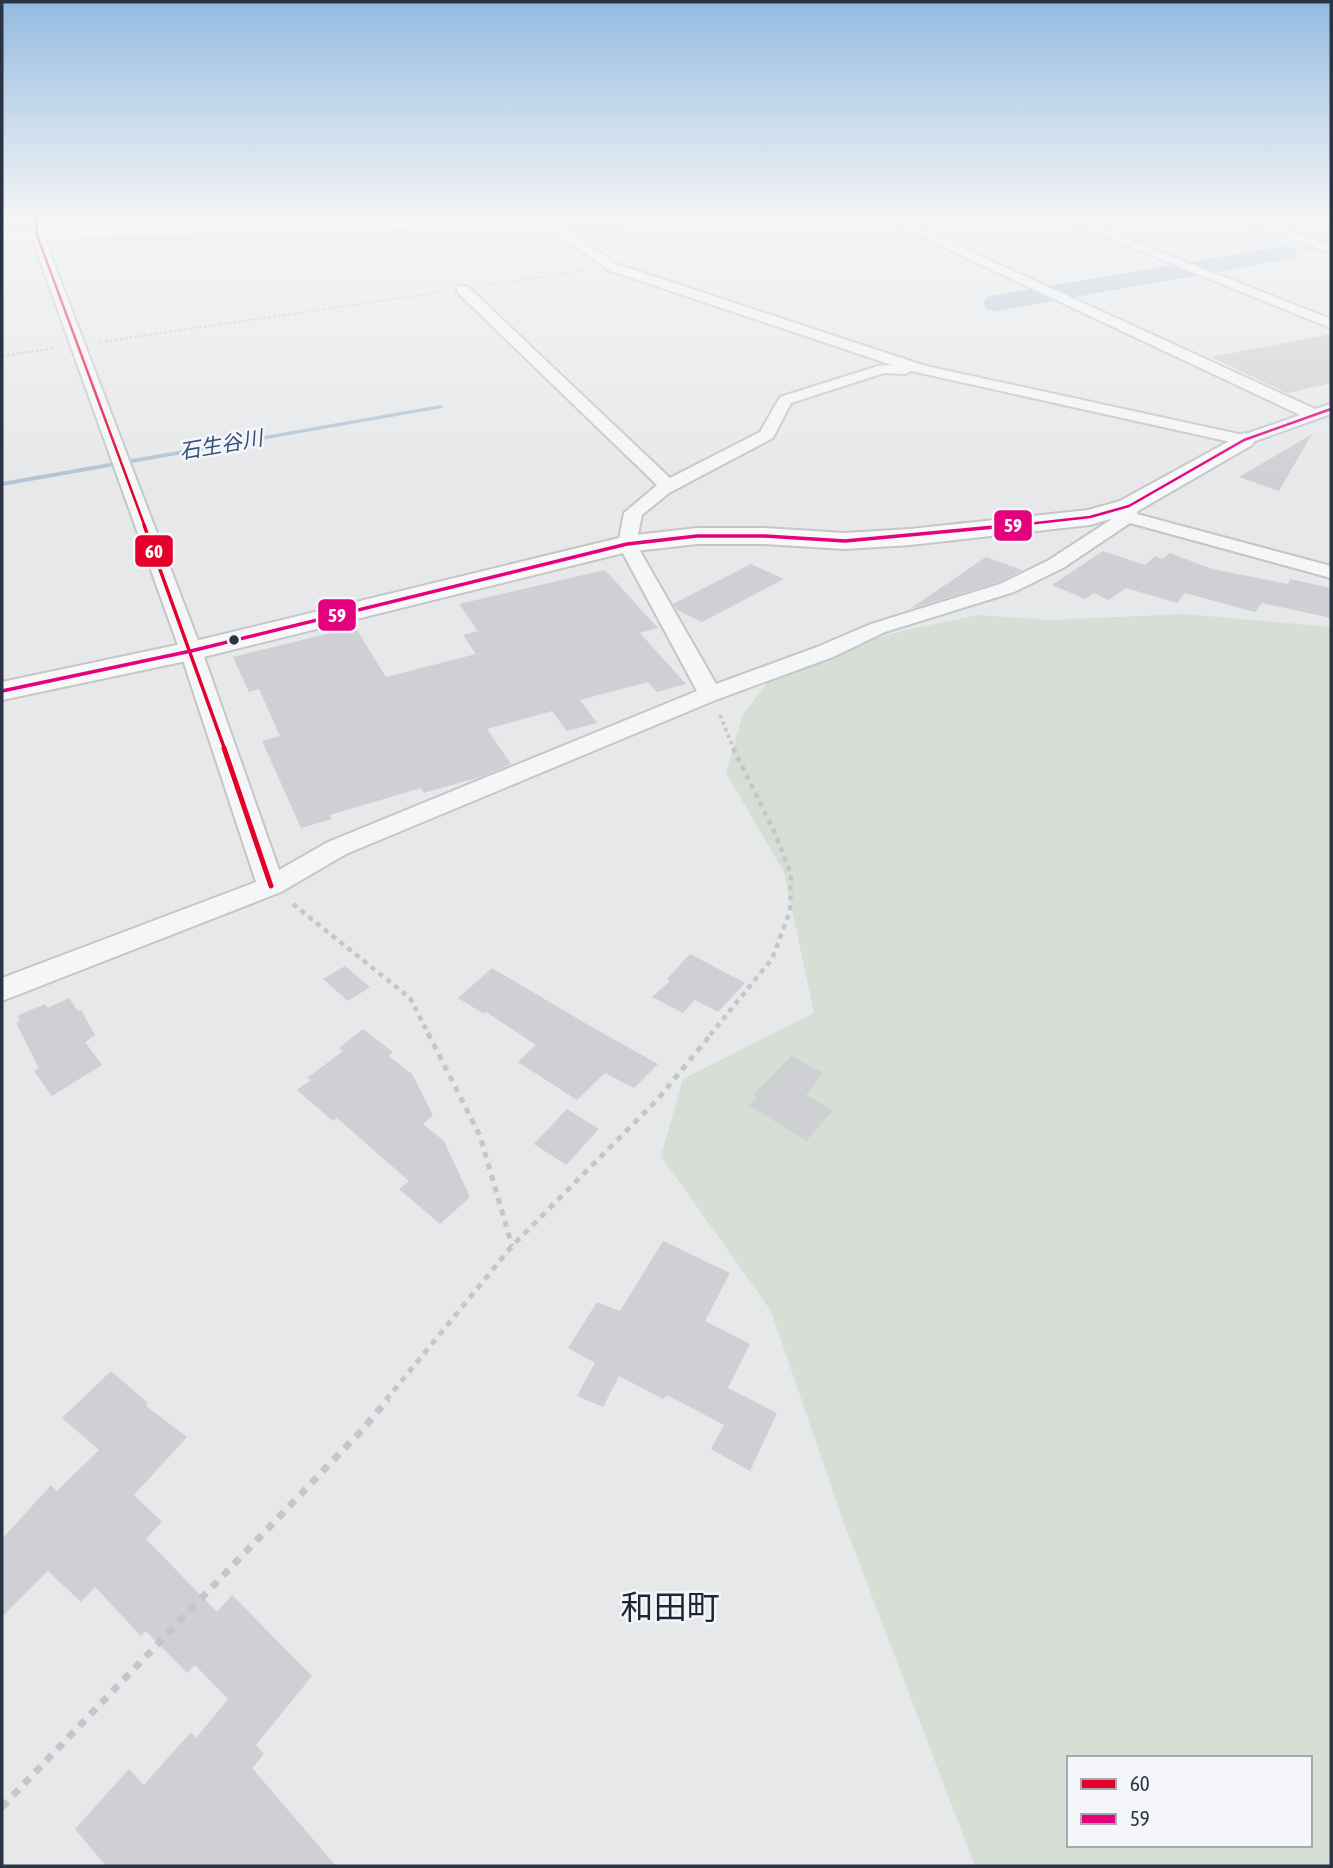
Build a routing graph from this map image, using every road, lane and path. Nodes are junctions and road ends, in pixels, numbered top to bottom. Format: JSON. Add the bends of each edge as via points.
{"nodes":[{"id":1,"x":63,"y":304,"type":"edge"},
{"id":2,"x":358,"y":304,"type":"edge"},
{"id":3,"x":478,"y":304,"type":"edge"},
{"id":4,"x":724,"y":304,"type":"edge"},
{"id":5,"x":1074,"y":304,"type":"edge"},
{"id":6,"x":1281,"y":304,"type":"edge"},
{"id":7,"x":1331,"y":324,"type":"edge"},
{"id":8,"x":78,"y":345,"type":"junction"},
{"id":9,"x":2,"y":356,"type":"edge"},
{"id":10,"x":922,"y":370,"type":"junction"},
{"id":11,"x":1331,"y":410,"type":"edge"},
{"id":12,"x":1314,"y":415,"type":"junction"},
{"id":13,"x":1244,"y":440,"type":"junction"},
{"id":14,"x":668,"y":486,"type":"junction"},
{"id":15,"x":1128,"y":511,"type":"junction"},
{"id":16,"x":627,"y":544,"type":"junction"},
{"id":17,"x":1331,"y":572,"type":"edge"},
{"id":18,"x":191,"y":651,"type":"junction"},
{"id":19,"x":2,"y":691,"type":"edge"},
{"id":20,"x":710,"y":694,"type":"junction"},
{"id":21,"x":271,"y":886,"type":"junction"},
{"id":22,"x":2,"y":990,"type":"edge"},
{"id":23,"x":512,"y":1246,"type":"junction"},
{"id":24,"x":2,"y":1807,"type":"edge"}],
"edges":[{"from":1,"to":8,"type":"street"},
{"from":2,"to":8,"type":"path"},
{"from":3,"to":14,"type":"street"},
{"from":4,"to":10,"type":"street"},
{"from":5,"to":12,"type":"street"},
{"from":6,"to":7,"type":"street"},
{"from":8,"to":9,"type":"path"},
{"from":8,"to":18,"type":"street"},
{"from":10,"to":13,"type":"street"},
{"from":10,"to":14,"type":"street","via":[[883,369],[785,400],[767,435]]},
{"from":11,"to":12,"type":"street"},
{"from":12,"to":13,"type":"street"},
{"from":13,"to":15,"type":"street"},
{"from":14,"to":16,"type":"street","via":[[633,513]]},
{"from":15,"to":16,"type":"street","via":[[910,537],[845,541],[697,536]]},
{"from":15,"to":17,"type":"street"},
{"from":15,"to":20,"type":"street","via":[[1056,564],[1007,588],[878,628]]},
{"from":16,"to":18,"type":"street"},
{"from":16,"to":20,"type":"street"},
{"from":18,"to":19,"type":"street"},
{"from":18,"to":21,"type":"street"},
{"from":20,"to":21,"type":"street","via":[[337,848]]},
{"from":20,"to":23,"type":"path","via":[[791,874],[790,911],[772,959],[658,1099]]},
{"from":21,"to":22,"type":"street"},
{"from":21,"to":23,"type":"path","via":[[410,998],[480,1136]]},
{"from":23,"to":24,"type":"path","via":[[363,1429]]}]}
